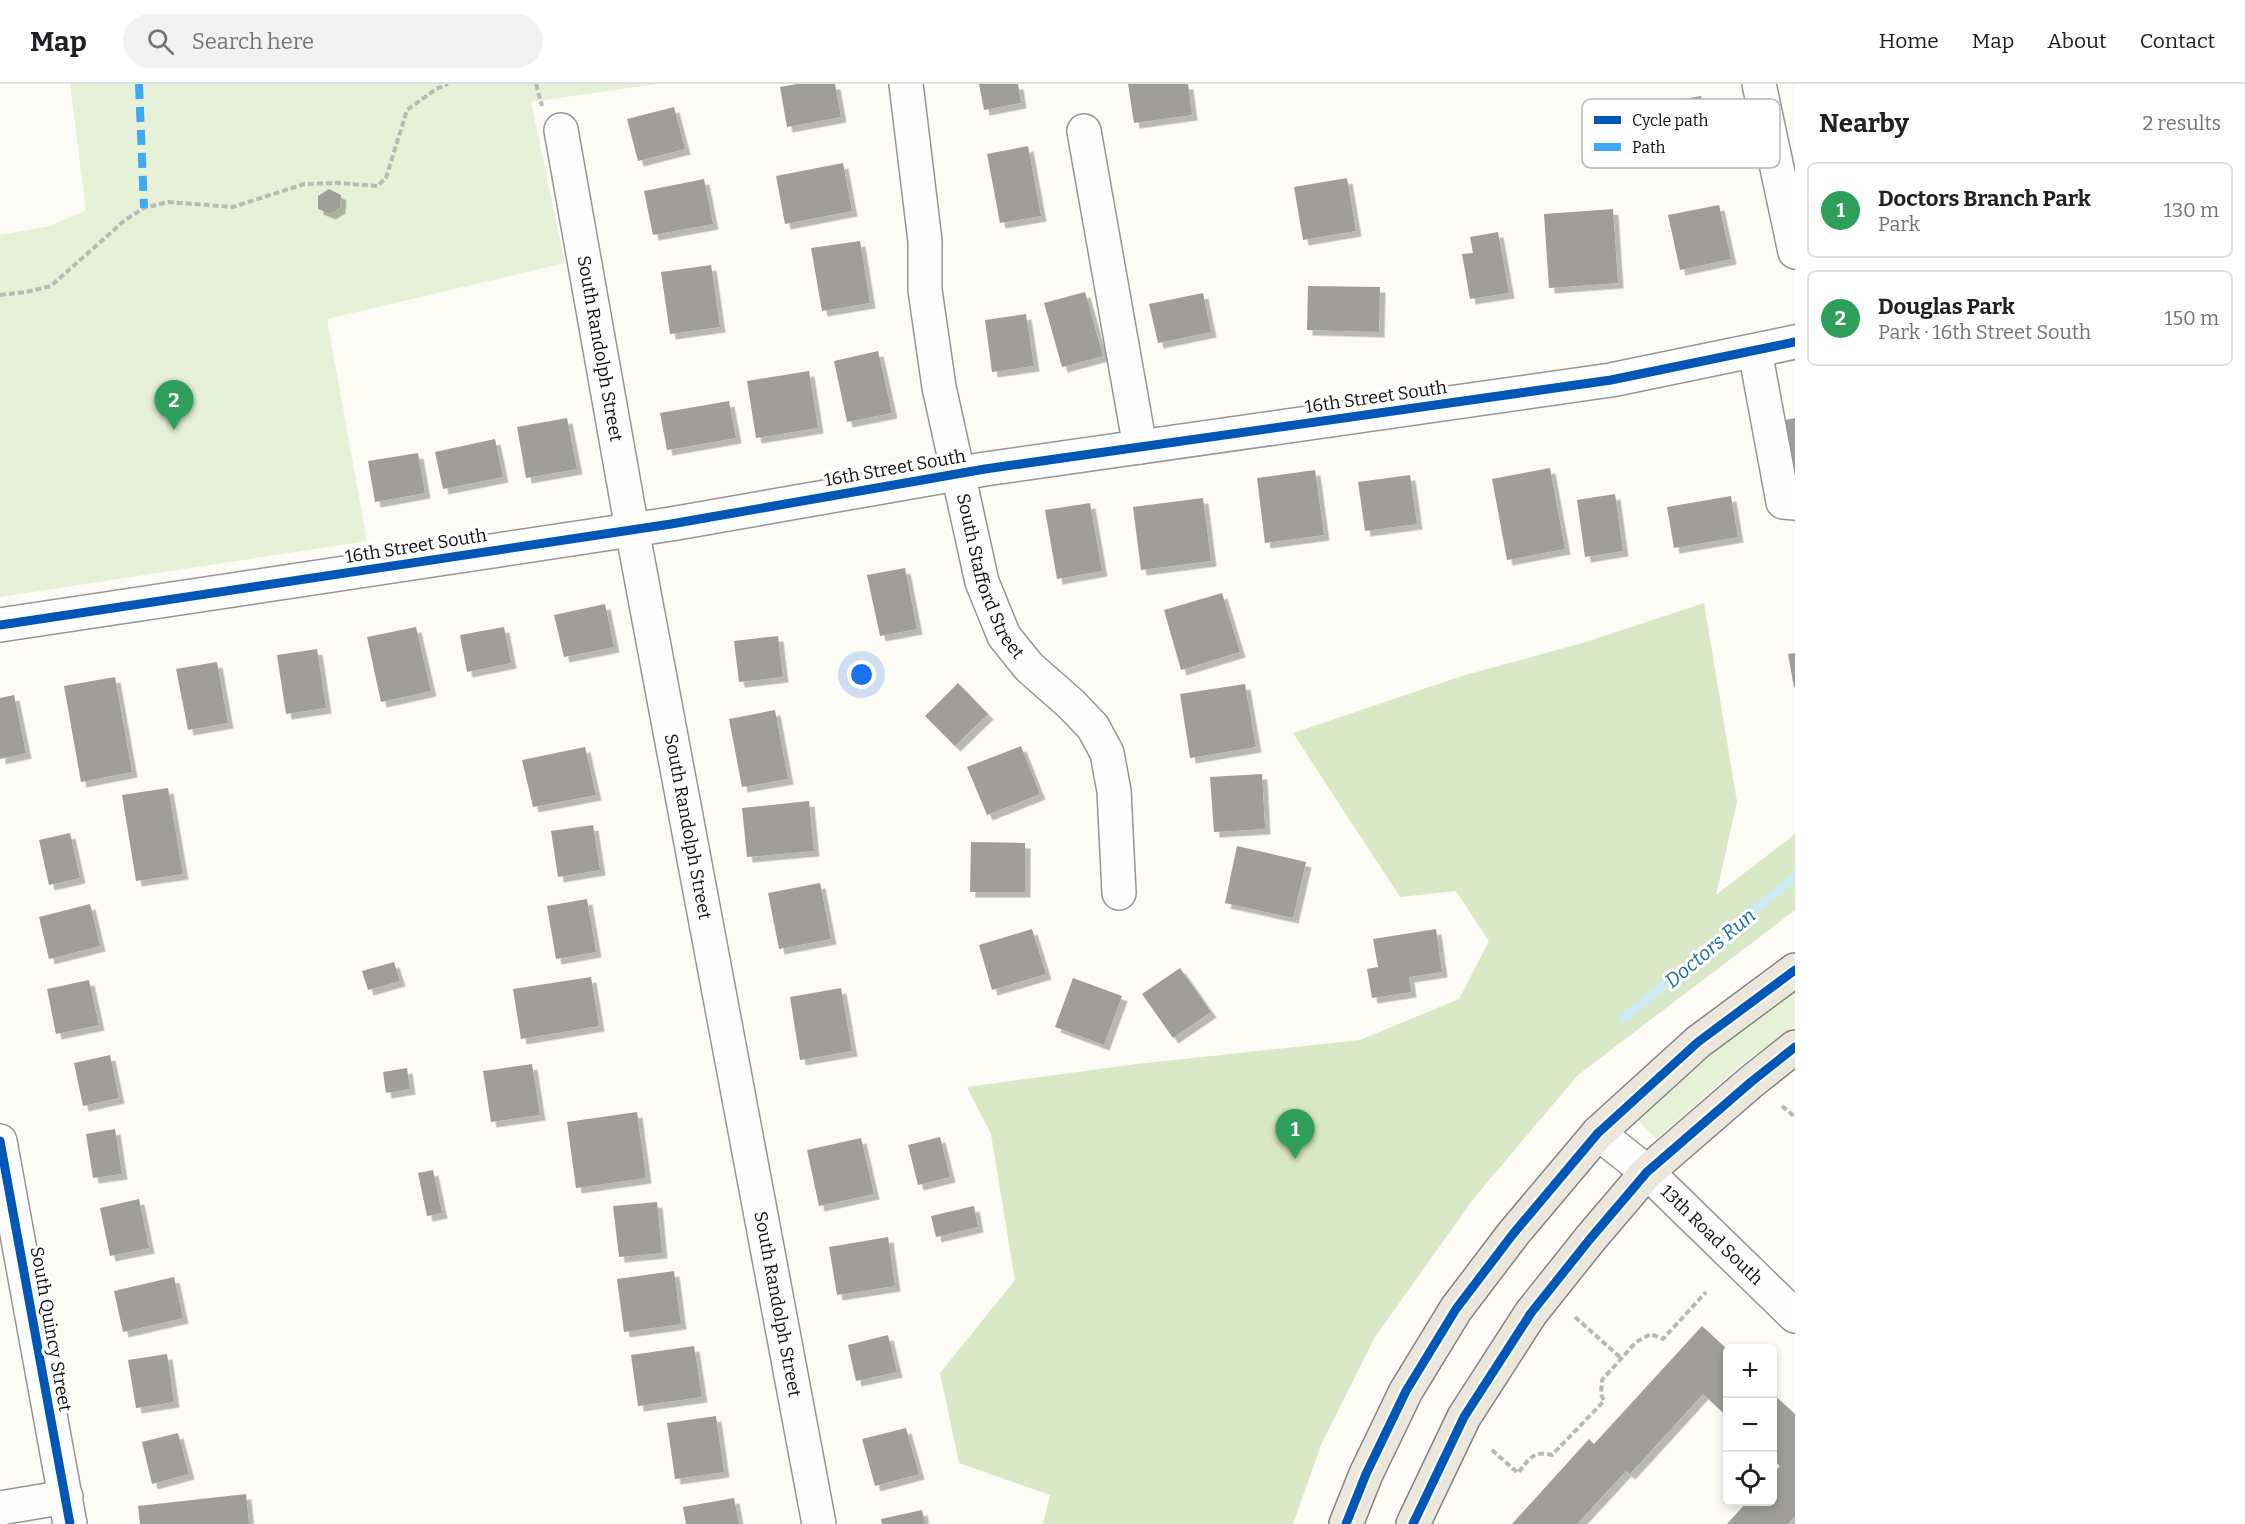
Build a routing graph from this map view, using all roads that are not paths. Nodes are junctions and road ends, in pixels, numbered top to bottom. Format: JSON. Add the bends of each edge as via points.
{"nodes":[{"id":1,"x":906,"y":84,"type":"edge"},
{"id":2,"x":1760,"y":84,"type":"edge"},
{"id":3,"x":1763,"y":99,"type":"edge"},
{"id":4,"x":561,"y":130,"type":"dead end"},
{"id":5,"x":1084,"y":131,"type":"dead end"},
{"id":6,"x":1778,"y":168,"type":"edge"},
{"id":7,"x":1795,"y":252,"type":"edge"},
{"id":8,"x":1795,"y":342,"type":"edge"},
{"id":9,"x":1755,"y":351,"type":"junction"},
{"id":10,"x":1140,"y":447,"type":"junction"},
{"id":11,"x":957,"y":474,"type":"junction"},
{"id":12,"x":1795,"y":503,"type":"edge"},
{"id":13,"x":632,"y":529,"type":"junction"},
{"id":14,"x":0,"y":625,"type":"edge"},
{"id":15,"x":1119,"y":894,"type":"dead end"},
{"id":16,"x":1795,"y":970,"type":"edge"},
{"id":17,"x":1795,"y":1047,"type":"edge"},
{"id":18,"x":1599,"y":1133,"type":"junction"},
{"id":19,"x":0,"y":1141,"type":"edge"},
{"id":20,"x":1647,"y":1172,"type":"junction"},
{"id":21,"x":1795,"y":1317,"type":"edge"},
{"id":22,"x":0,"y":1508,"type":"edge"},
{"id":23,"x":68,"y":1510,"type":"edge"},
{"id":24,"x":819,"y":1524,"type":"edge"},
{"id":25,"x":1346,"y":1524,"type":"edge"},
{"id":26,"x":1413,"y":1524,"type":"edge"}],
"edges":[{"from":1,"to":11,"type":"street","name":"South Stafford Street","via":[[925,241],[925,290]]},
{"from":2,"to":3,"type":"street"},
{"from":4,"to":13,"type":"street","name":"South Randolph Street"},
{"from":5,"to":10,"type":"street"},
{"from":6,"to":7,"type":"street"},
{"from":8,"to":9,"type":"street","name":"16th Street South"},
{"from":9,"to":10,"type":"street","name":"16th Street South","via":[[1611,380]]},
{"from":9,"to":12,"type":"street","via":[[1783,502]]},
{"from":10,"to":11,"type":"street","name":"16th Street South"},
{"from":11,"to":13,"type":"street","name":"16th Street South"},
{"from":11,"to":15,"type":"street","name":"South Stafford Street","via":[[982,582],[1004,636],[1029,667],[1093,727],[1107,753],[1114,791]]},
{"from":13,"to":14,"type":"street","name":"16th Street South"},
{"from":13,"to":24,"type":"street","name":"South Randolph Street"},
{"from":16,"to":18,"type":"main road","via":[[1698,1042]]},
{"from":17,"to":20,"type":"main road"},
{"from":18,"to":20,"type":"street","name":"13th Road South"},
{"from":18,"to":25,"type":"main road","via":[[1513,1234],[1456,1310],[1406,1391]]},
{"from":19,"to":23,"type":"street","name":"South Quincy Street"},
{"from":20,"to":21,"type":"street","name":"13th Road South"},
{"from":20,"to":26,"type":"main road","via":[[1532,1313],[1464,1417]]},
{"from":22,"to":23,"type":"street"}]}
